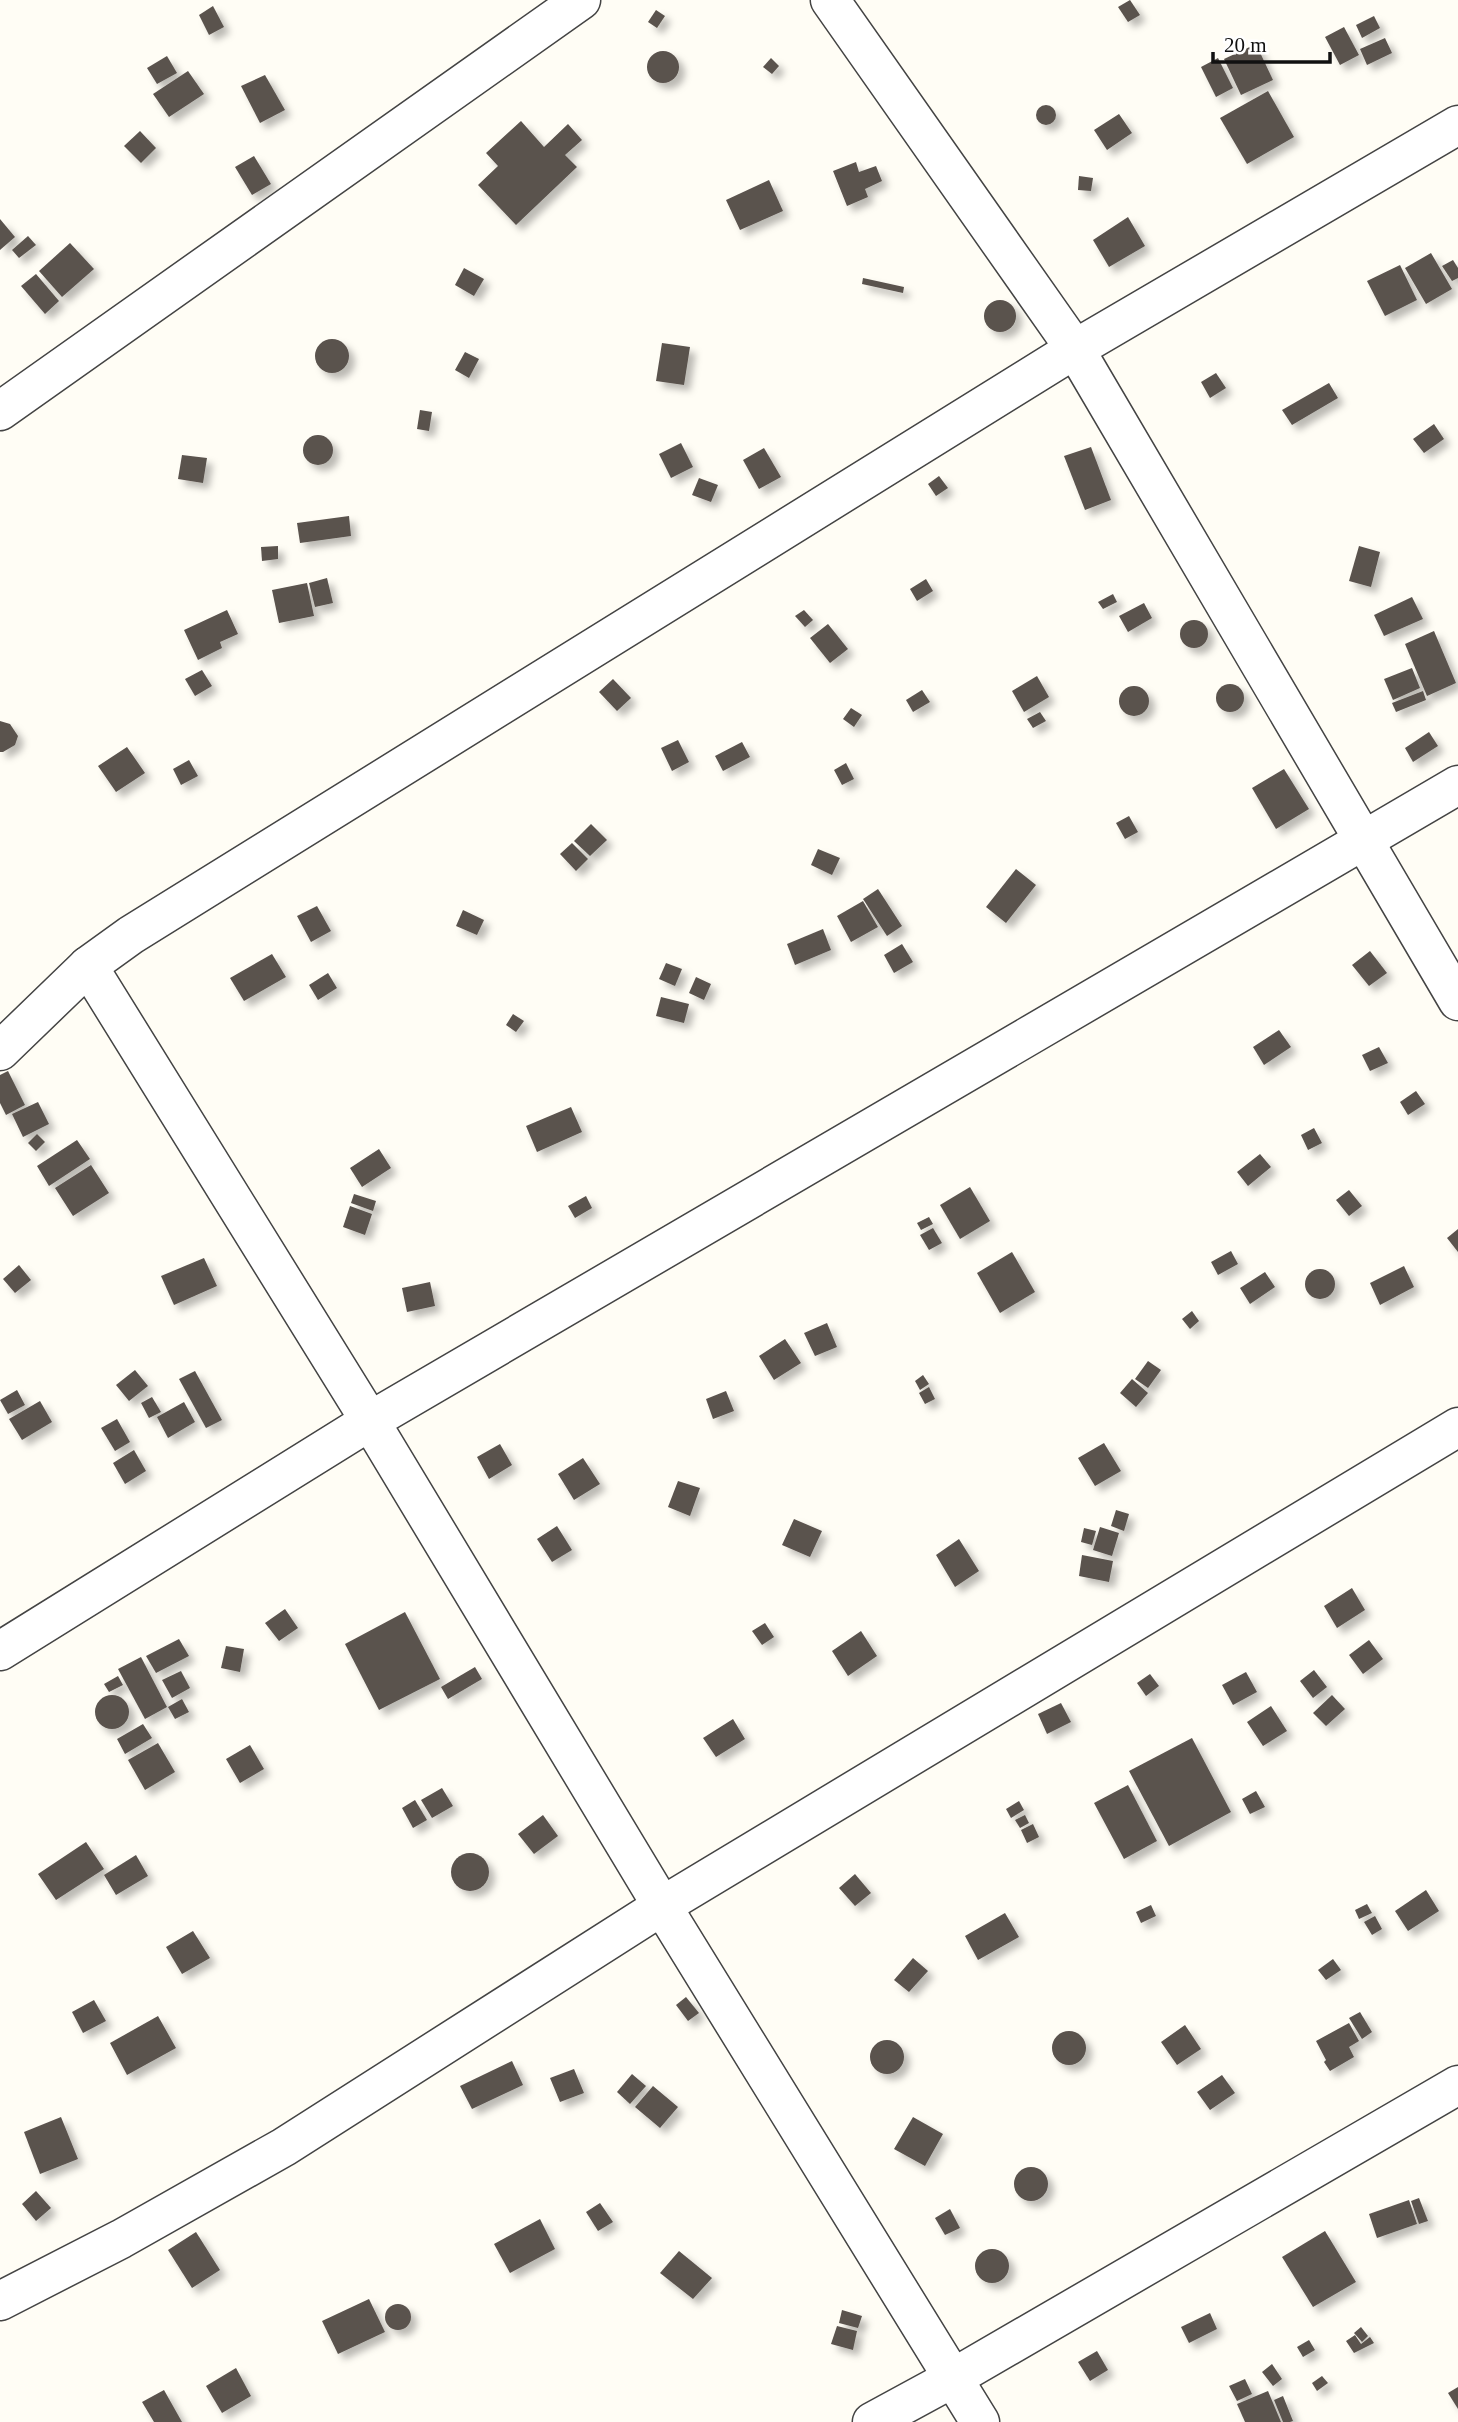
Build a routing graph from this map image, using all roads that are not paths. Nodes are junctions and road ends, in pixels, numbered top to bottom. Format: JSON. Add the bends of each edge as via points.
{"nodes":[{"id":1,"x":581,"y":0,"type":"edge"},
{"id":2,"x":830,"y":0,"type":"edge"},
{"id":3,"x":1458,"y":125,"type":"edge"},
{"id":4,"x":1075,"y":349,"type":"junction"},
{"id":5,"x":0,"y":411,"type":"edge"},
{"id":6,"x":1458,"y":785,"type":"edge"},
{"id":7,"x":1365,"y":841,"type":"junction"},
{"id":8,"x":88,"y":966,"type":"junction"},
{"id":9,"x":1458,"y":1001,"type":"edge"},
{"id":10,"x":0,"y":1051,"type":"edge"},
{"id":11,"x":370,"y":1421,"type":"junction"},
{"id":12,"x":1458,"y":1427,"type":"edge"},
{"id":13,"x":0,"y":1651,"type":"edge"},
{"id":14,"x":662,"y":1906,"type":"junction"},
{"id":15,"x":1458,"y":2085,"type":"edge"},
{"id":16,"x":0,"y":2301,"type":"edge"},
{"id":17,"x":953,"y":2378,"type":"junction"},
{"id":18,"x":872,"y":2422,"type":"edge"},
{"id":19,"x":980,"y":2422,"type":"edge"}],
"edges":[{"from":1,"to":5,"type":"street"},
{"from":2,"to":4,"type":"street"},
{"from":3,"to":4,"type":"street"},
{"from":4,"to":7,"type":"street"},
{"from":4,"to":8,"type":"street"},
{"from":6,"to":7,"type":"street"},
{"from":7,"to":9,"type":"street"},
{"from":7,"to":11,"type":"street"},
{"from":8,"to":10,"type":"street"},
{"from":8,"to":11,"type":"street"},
{"from":11,"to":13,"type":"street"},
{"from":11,"to":14,"type":"street"},
{"from":12,"to":14,"type":"street"},
{"from":14,"to":16,"type":"street","via":[[284,2147]]},
{"from":14,"to":17,"type":"street"},
{"from":15,"to":17,"type":"street"},
{"from":17,"to":18,"type":"street"},
{"from":17,"to":19,"type":"street"}]}
